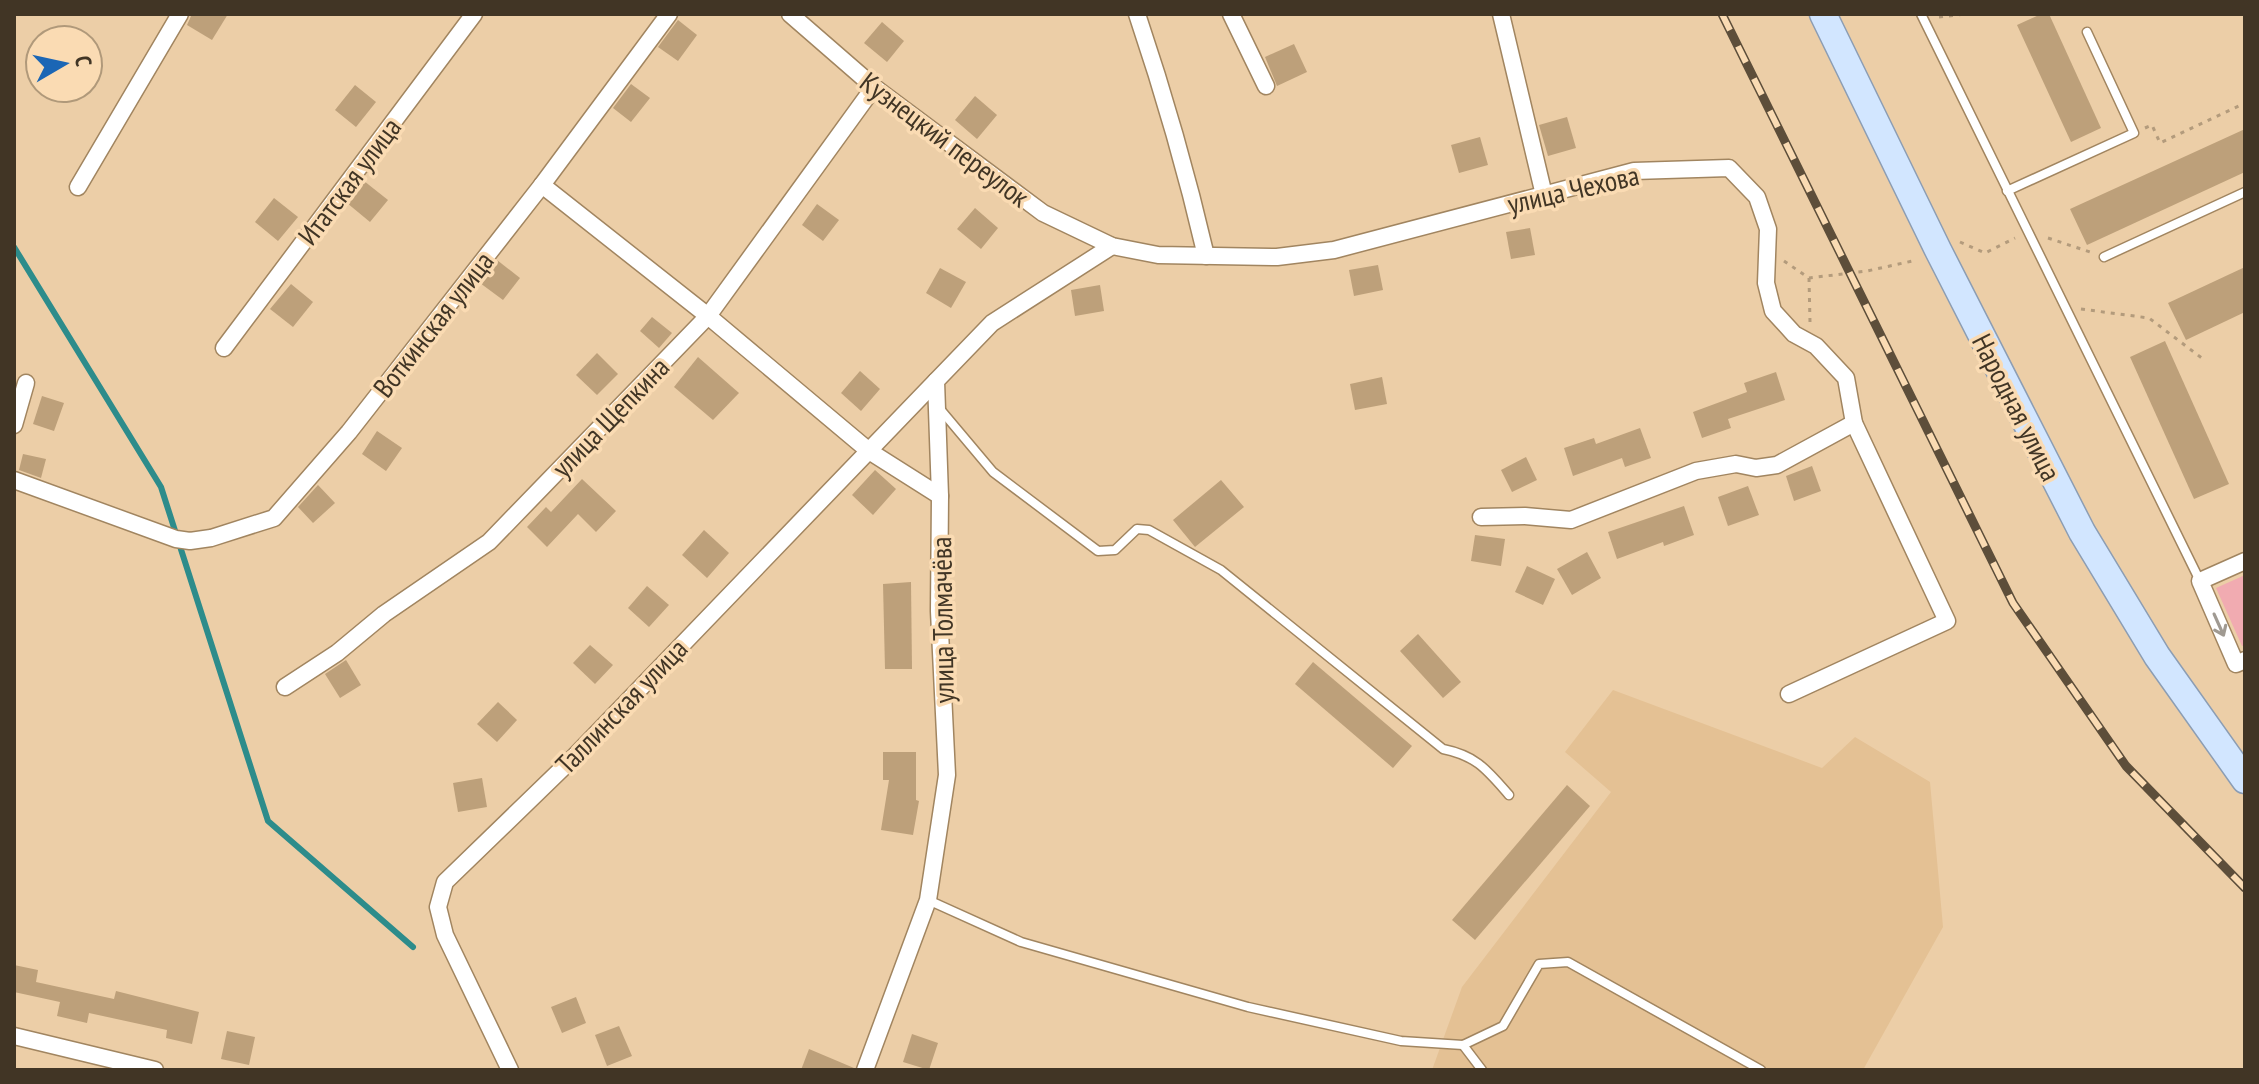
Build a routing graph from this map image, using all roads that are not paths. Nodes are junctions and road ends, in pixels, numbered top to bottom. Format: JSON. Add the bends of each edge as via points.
{"nodes":[{"id":1,"x":180,"y":14,"type":"edge"},
{"id":2,"x":474,"y":14,"type":"edge"},
{"id":3,"x":669,"y":14,"type":"edge"},
{"id":4,"x":790,"y":14,"type":"edge"},
{"id":5,"x":1137,"y":14,"type":"edge"},
{"id":6,"x":1231,"y":14,"type":"edge"},
{"id":7,"x":1501,"y":14,"type":"edge"},
{"id":8,"x":1823,"y":14,"type":"edge"},
{"id":9,"x":1922,"y":17,"type":"edge"},
{"id":10,"x":2087,"y":32,"type":"dead end"},
{"id":11,"x":1266,"y":86,"type":"dead end"},
{"id":12,"x":874,"y":87,"type":"junction"},
{"id":13,"x":542,"y":185,"type":"junction"},
{"id":14,"x":78,"y":187,"type":"dead end"},
{"id":15,"x":2007,"y":191,"type":"junction"},
{"id":16,"x":2245,"y":192,"type":"edge"},
{"id":17,"x":1544,"y":195,"type":"junction"},
{"id":18,"x":1112,"y":246,"type":"junction"},
{"id":19,"x":1206,"y":256,"type":"junction"},
{"id":20,"x":2104,"y":257,"type":"dead end"},
{"id":21,"x":708,"y":316,"type":"junction"},
{"id":22,"x":224,"y":348,"type":"dead end"},
{"id":23,"x":936,"y":381,"type":"junction"},
{"id":24,"x":26,"y":383,"type":"dead end"},
{"id":25,"x":937,"y":406,"type":"junction"},
{"id":26,"x":1854,"y":423,"type":"junction"},
{"id":27,"x":14,"y":425,"type":"edge"},
{"id":28,"x":869,"y":451,"type":"junction"},
{"id":29,"x":14,"y":480,"type":"edge"},
{"id":30,"x":940,"y":496,"type":"junction"},
{"id":31,"x":1481,"y":517,"type":"dead end"},
{"id":32,"x":2245,"y":561,"type":"edge"},
{"id":33,"x":2200,"y":581,"type":"junction"},
{"id":34,"x":2245,"y":660,"type":"edge"},
{"id":35,"x":285,"y":687,"type":"dead end"},
{"id":36,"x":1789,"y":694,"type":"dead end"},
{"id":37,"x":2245,"y":780,"type":"edge"},
{"id":38,"x":1509,"y":795,"type":"dead end"},
{"id":39,"x":928,"y":900,"type":"junction"},
{"id":40,"x":14,"y":1036,"type":"edge"},
{"id":41,"x":1463,"y":1045,"type":"junction"},
{"id":42,"x":155,"y":1070,"type":"edge"},
{"id":43,"x":510,"y":1070,"type":"edge"},
{"id":44,"x":865,"y":1070,"type":"edge"},
{"id":45,"x":1482,"y":1070,"type":"edge"},
{"id":46,"x":1761,"y":1070,"type":"edge"}],
"edges":[{"from":1,"to":14,"type":"street"},
{"from":2,"to":22,"type":"street","name":"Итатская улица"},
{"from":3,"to":13,"type":"street","name":"Воткинская улица"},
{"from":4,"to":12,"type":"street","name":"Кузнецкий переулок"},
{"from":5,"to":19,"type":"street","via":[[1188,176]]},
{"from":6,"to":11,"type":"street"},
{"from":7,"to":17,"type":"street"},
{"from":8,"to":37,"type":"main road","name":"Народная улица","via":[[2082,532],[2157,656]]},
{"from":9,"to":15,"type":"lane"},
{"from":10,"to":15,"type":"lane","via":[[2134,133]]},
{"from":12,"to":18,"type":"street","name":"Кузнецкий переулок","via":[[1043,213]]},
{"from":12,"to":21,"type":"street","name":"улица Щепкина"},
{"from":13,"to":21,"type":"street"},
{"from":13,"to":29,"type":"street","name":"Воткинская улица","via":[[349,432],[274,518],[211,538],[183,540]]},
{"from":15,"to":33,"type":"lane"},
{"from":16,"to":20,"type":"lane"},
{"from":17,"to":19,"type":"street","name":"улица Чехова","via":[[1334,250],[1277,257]]},
{"from":17,"to":26,"type":"street","name":"улица Чехова","via":[[1634,171],[1729,168],[1757,197],[1768,229],[1766,283],[1773,311],[1846,378]]},
{"from":18,"to":19,"type":"street","name":"улица Чехова","via":[[1158,255]]},
{"from":18,"to":23,"type":"street","via":[[992,323]]},
{"from":21,"to":28,"type":"street"},
{"from":21,"to":35,"type":"street","name":"улица Щепкина","via":[[489,542]]},
{"from":23,"to":25,"type":"street","name":"улица Толмачёва"},
{"from":23,"to":28,"type":"street","name":"Таллинская улица"},
{"from":24,"to":27,"type":"street"},
{"from":25,"to":30,"type":"street","name":"улица Толмачёва"},
{"from":25,"to":38,"type":"lane","via":[[993,472],[1098,551],[1115,550],[1137,529],[1149,530],[1221,570],[1443,749],[1482,764]]},
{"from":26,"to":31,"type":"street","via":[[1777,465],[1736,464],[1696,471],[1571,520]]},
{"from":26,"to":36,"type":"street","name":"улица Чехова","via":[[1947,621]]},
{"from":28,"to":30,"type":"street"},
{"from":28,"to":43,"type":"street","name":"Таллинская улица","via":[[571,760],[445,882],[438,907],[445,935]]},
{"from":30,"to":39,"type":"street","name":"улица Толмачёва","via":[[947,775]]},
{"from":32,"to":33,"type":"street"},
{"from":33,"to":34,"type":"street","one_way":true,"via":[[2236,664]]},
{"from":39,"to":41,"type":"lane","via":[[1021,942],[1248,1007],[1401,1041]]},
{"from":39,"to":44,"type":"street","name":"улица Толмачёва"},
{"from":40,"to":42,"type":"street"},
{"from":41,"to":45,"type":"lane"},
{"from":41,"to":46,"type":"lane","via":[[1503,1026],[1539,964],[1568,962]]}]}
